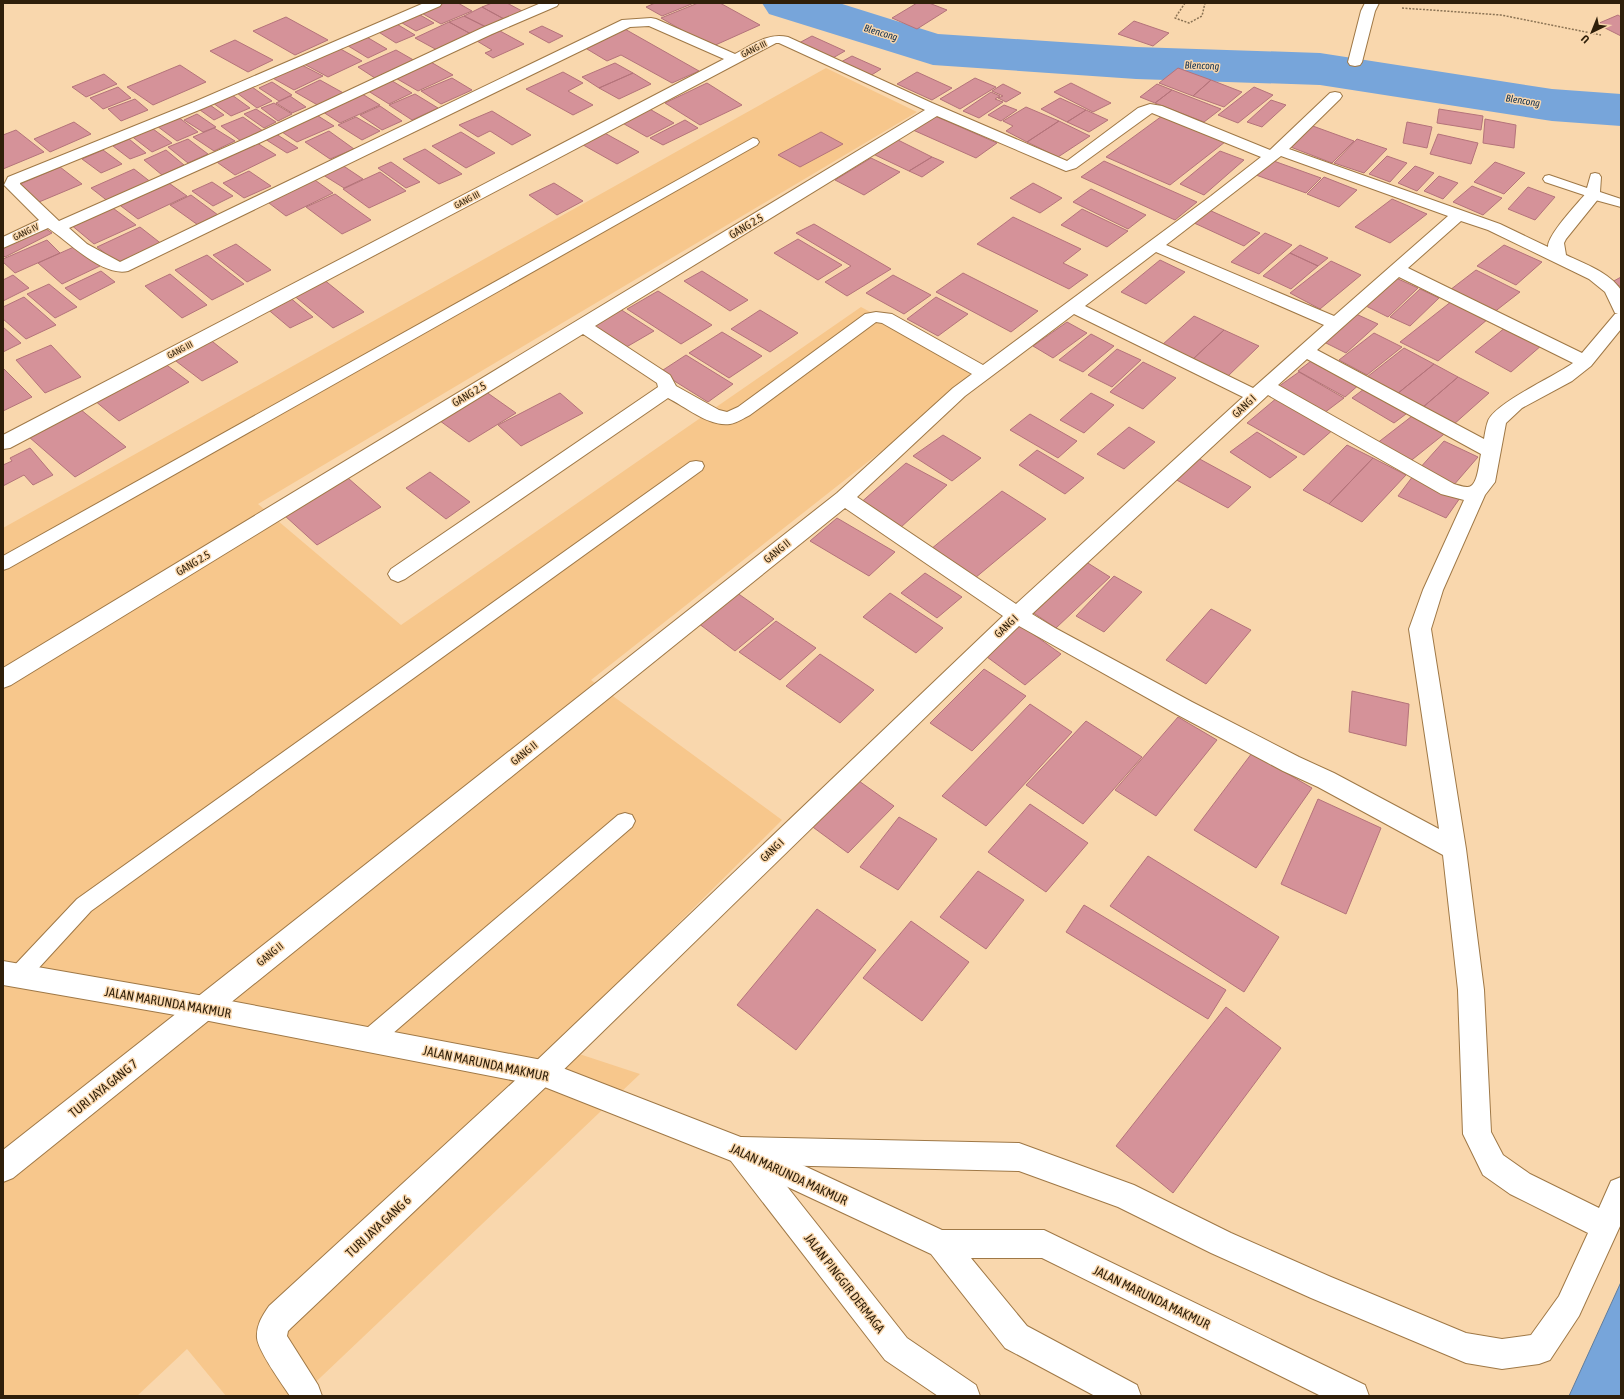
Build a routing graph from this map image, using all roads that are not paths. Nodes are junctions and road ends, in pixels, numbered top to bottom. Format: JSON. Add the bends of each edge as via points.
{"nodes":[{"id":1,"x":435,"y":3,"type":"edge"},
{"id":2,"x":552,"y":3,"type":"edge"},
{"id":3,"x":1372,"y":3,"type":"edge"},
{"id":4,"x":735,"y":59,"type":"junction"},
{"id":5,"x":1355,"y":62,"type":"dead end"},
{"id":6,"x":1335,"y":96,"type":"dead end"},
{"id":7,"x":936,"y":110,"type":"junction"},
{"id":8,"x":753,"y":142,"type":"dead end"},
{"id":9,"x":1275,"y":153,"type":"junction"},
{"id":10,"x":1595,"y":177,"type":"dead end"},
{"id":11,"x":1549,"y":179,"type":"dead end"},
{"id":12,"x":1593,"y":195,"type":"junction"},
{"id":13,"x":1621,"y":203,"type":"edge"},
{"id":14,"x":1459,"y":214,"type":"junction"},
{"id":15,"x":53,"y":224,"type":"junction"},
{"id":16,"x":3,"y":243,"type":"edge"},
{"id":17,"x":1155,"y":246,"type":"junction"},
{"id":18,"x":1558,"y":258,"type":"junction"},
{"id":19,"x":1396,"y":269,"type":"junction"},
{"id":20,"x":1073,"y":307,"type":"junction"},
{"id":21,"x":1621,"y":309,"type":"edge"},
{"id":22,"x":1621,"y":318,"type":"edge"},
{"id":23,"x":1335,"y":323,"type":"junction"},
{"id":24,"x":583,"y":326,"type":"junction"},
{"id":25,"x":1306,"y":352,"type":"junction"},
{"id":26,"x":1585,"y":362,"type":"junction"},
{"id":27,"x":984,"y":373,"type":"junction"},
{"id":28,"x":667,"y":388,"type":"junction"},
{"id":29,"x":1260,"y":391,"type":"junction"},
{"id":30,"x":3,"y":443,"type":"edge"},
{"id":31,"x":1492,"y":451,"type":"junction"},
{"id":32,"x":696,"y":466,"type":"dead end"},
{"id":33,"x":1477,"y":492,"type":"junction"},
{"id":34,"x":844,"y":498,"type":"junction"},
{"id":35,"x":3,"y":564,"type":"edge"},
{"id":36,"x":398,"y":574,"type":"dead end"},
{"id":37,"x":1017,"y":615,"type":"junction"},
{"id":38,"x":3,"y":679,"type":"edge"},
{"id":39,"x":625,"y":821,"type":"dead end"},
{"id":40,"x":1454,"y":849,"type":"junction"},
{"id":41,"x":11,"y":974,"type":"edge"},
{"id":42,"x":204,"y":1008,"type":"junction"},
{"id":43,"x":369,"y":1040,"type":"junction"},
{"id":44,"x":542,"y":1073,"type":"junction"},
{"id":45,"x":741,"y":1151,"type":"junction"},
{"id":46,"x":3,"y":1168,"type":"edge"},
{"id":47,"x":1621,"y":1191,"type":"edge"},
{"id":48,"x":1605,"y":1226,"type":"junction"},
{"id":49,"x":940,"y":1244,"type":"junction"},
{"id":50,"x":306,"y":1396,"type":"edge"},
{"id":51,"x":965,"y":1396,"type":"edge"},
{"id":52,"x":1126,"y":1396,"type":"edge"},
{"id":53,"x":1354,"y":1396,"type":"edge"}],
"edges":[{"from":1,"to":15,"type":"street","via":[[199,105],[13,180],[12,185]]},
{"from":2,"to":15,"type":"street","name":"GANG IV","via":[[501,24],[254,140]]},
{"from":3,"to":5,"type":"street"},
{"from":4,"to":7,"type":"street","name":"GANG III","via":[[778,39]]},
{"from":4,"to":15,"type":"street","via":[[651,22],[627,23],[122,267],[115,266],[81,247]]},
{"from":4,"to":30,"type":"street","name":"GANG III"},
{"from":6,"to":9,"type":"street","name":"GANG II"},
{"from":7,"to":9,"type":"street","name":"GANG III","via":[[1066,166],[1071,165],[1150,108]]},
{"from":7,"to":24,"type":"street","name":"GANG 2.5"},
{"from":8,"to":35,"type":"lane"},
{"from":9,"to":14,"type":"street"},
{"from":9,"to":17,"type":"street","name":"GANG II"},
{"from":10,"to":12,"type":"lane"},
{"from":11,"to":12,"type":"lane"},
{"from":12,"to":13,"type":"lane"},
{"from":12,"to":18,"type":"street","via":[[1558,238]]},
{"from":14,"to":18,"type":"street","via":[[1494,227]]},
{"from":14,"to":19,"type":"street","name":"GANG I"},
{"from":15,"to":16,"type":"street","name":"GANG IV"},
{"from":17,"to":20,"type":"street","name":"GANG II"},
{"from":17,"to":23,"type":"street"},
{"from":18,"to":21,"type":"street","via":[[1596,275],[1612,290]]},
{"from":19,"to":23,"type":"street","name":"GANG I"},
{"from":19,"to":26,"type":"street"},
{"from":20,"to":27,"type":"street","name":"GANG II"},
{"from":20,"to":29,"type":"street"},
{"from":22,"to":26,"type":"street"},
{"from":23,"to":25,"type":"street","name":"GANG I"},
{"from":24,"to":28,"type":"street","via":[[664,379]]},
{"from":24,"to":38,"type":"street","name":"GANG 2.5"},
{"from":25,"to":29,"type":"street","name":"GANG I"},
{"from":25,"to":31,"type":"street"},
{"from":26,"to":31,"type":"street","via":[[1566,377],[1516,404],[1497,421]]},
{"from":27,"to":28,"type":"street","via":[[886,318],[876,317],[871,318],[744,411],[729,418],[715,416]]},
{"from":27,"to":34,"type":"street","name":"GANG II","via":[[959,392]]},
{"from":28,"to":36,"type":"street"},
{"from":29,"to":33,"type":"street","via":[[1448,489],[1467,494]]},
{"from":29,"to":37,"type":"street","name":"GANG I"},
{"from":31,"to":33,"type":"street","via":[[1485,482]]},
{"from":32,"to":41,"type":"lane","via":[[84,905]]},
{"from":33,"to":40,"type":"street","via":[[1433,590],[1420,628]]},
{"from":34,"to":37,"type":"street"},
{"from":34,"to":42,"type":"street","name":"GANG II"},
{"from":37,"to":40,"type":"street","via":[[1184,708]]},
{"from":37,"to":44,"type":"street","name":"GANG I"},
{"from":39,"to":43,"type":"lane"},
{"from":40,"to":48,"type":"street","via":[[1471,990],[1477,1134],[1493,1165],[1520,1184]]},
{"from":41,"to":42,"type":"street","name":"JALAN MARUNDA MAKMUR"},
{"from":42,"to":43,"type":"street","name":"JALAN MARUNDA MAKMUR"},
{"from":42,"to":46,"type":"street","name":"TURI JAYA GANG 7"},
{"from":43,"to":44,"type":"street","name":"JALAN MARUNDA MAKMUR"},
{"from":44,"to":45,"type":"street","name":"JALAN MARUNDA MAKMUR"},
{"from":44,"to":50,"type":"street","name":"TURI JAYA GANG 6","via":[[273,1326],[272,1339]]},
{"from":45,"to":48,"type":"street","via":[[1019,1157],[1124,1195],[1321,1288],[1466,1348],[1502,1354],[1540,1349],[1569,1306],[1590,1265]]},
{"from":45,"to":49,"type":"street","name":"JALAN MARUNDA MAKMUR"},
{"from":45,"to":51,"type":"street","name":"JALAN PINGGIR DERMAGA","via":[[896,1349]]},
{"from":47,"to":48,"type":"street"},
{"from":49,"to":52,"type":"street","name":"JALAN MARUNDA MAKMUR","via":[[1016,1337]]},
{"from":49,"to":53,"type":"street","name":"JALAN MARUNDA MAKMUR","via":[[1044,1244]]}]}
